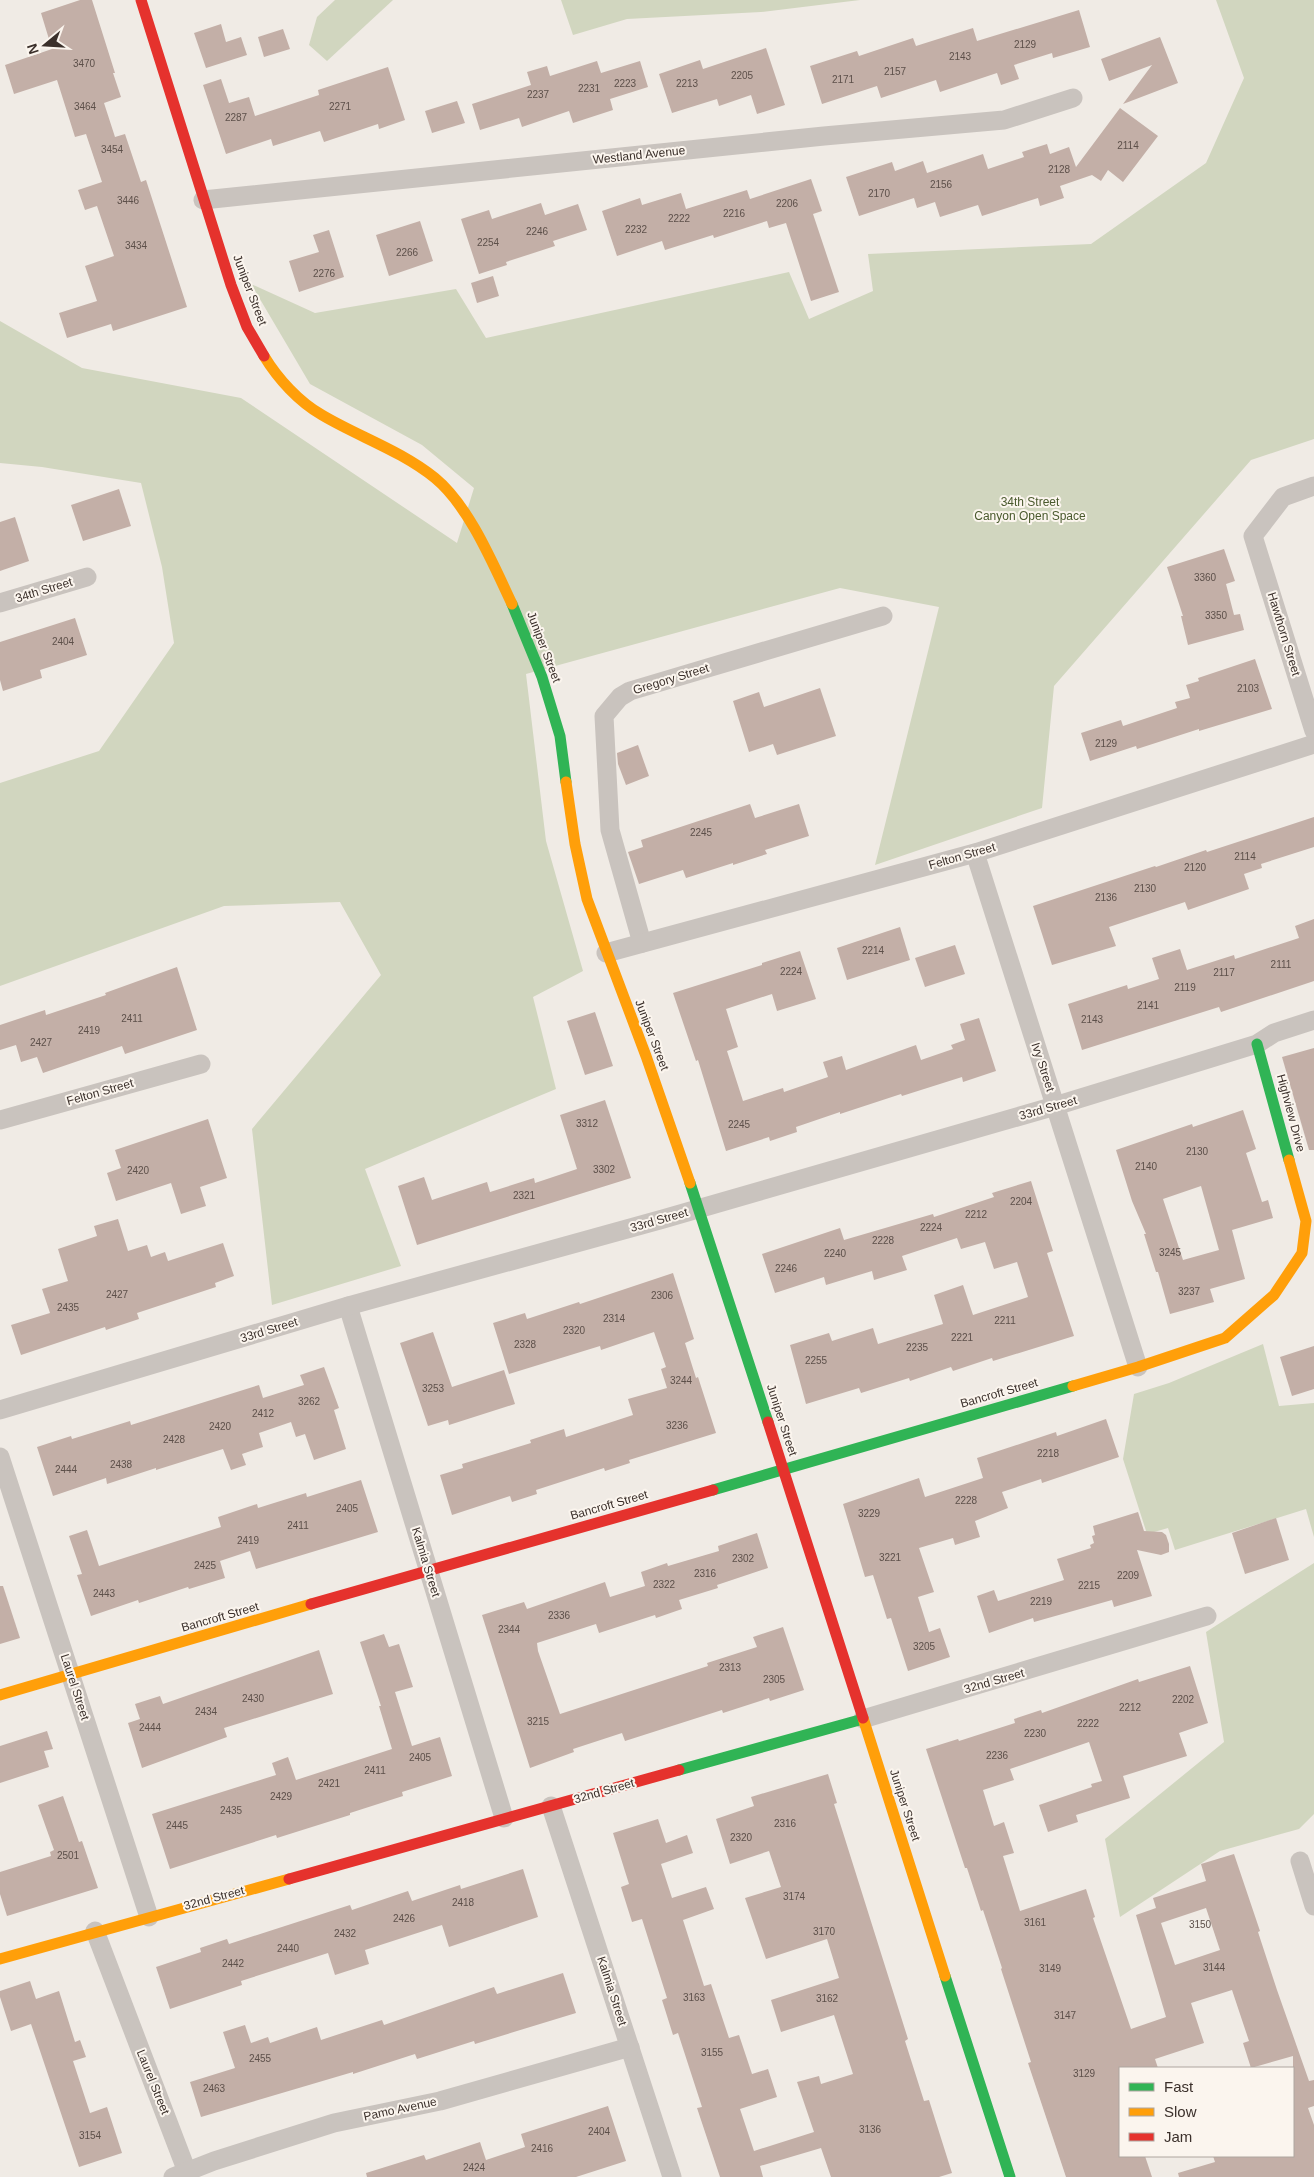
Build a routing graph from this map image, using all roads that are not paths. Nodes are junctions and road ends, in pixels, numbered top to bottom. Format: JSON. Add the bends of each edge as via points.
{"nodes":[{"id":1,"x":140,"y":0,"type":"edge"},
{"id":2,"x":1073,"y":98,"type":"dead end"},
{"id":3,"x":203,"y":200,"type":"junction"},
{"id":4,"x":1314,"y":486,"type":"edge"},
{"id":5,"x":87,"y":577,"type":"dead end"},
{"id":6,"x":0,"y":603,"type":"edge"},
{"id":7,"x":883,"y":616,"type":"dead end"},
{"id":8,"x":1314,"y":731,"type":"edge"},
{"id":9,"x":1314,"y":744,"type":"edge"},
{"id":10,"x":975,"y":853,"type":"junction"},
{"id":11,"x":642,"y":943,"type":"junction"},
{"id":12,"x":606,"y":954,"type":"junction"},
{"id":13,"x":1314,"y":1020,"type":"edge"},
{"id":14,"x":1257,"y":1044,"type":"junction"},
{"id":15,"x":201,"y":1064,"type":"dead end"},
{"id":16,"x":1055,"y":1106,"type":"junction"},
{"id":17,"x":0,"y":1120,"type":"edge"},
{"id":18,"x":699,"y":1208,"type":"junction"},
{"id":19,"x":348,"y":1306,"type":"junction"},
{"id":20,"x":1225,"y":1338,"type":"joint"},
{"id":21,"x":1138,"y":1367,"type":"junction"},
{"id":22,"x":0,"y":1410,"type":"edge"},
{"id":23,"x":0,"y":1457,"type":"edge"},
{"id":24,"x":783,"y":1470,"type":"junction"},
{"id":25,"x":428,"y":1570,"type":"junction"},
{"id":26,"x":1207,"y":1616,"type":"dead end"},
{"id":27,"x":71,"y":1675,"type":"junction"},
{"id":28,"x":0,"y":1694,"type":"edge"},
{"id":29,"x":863,"y":1719,"type":"junction"},
{"id":30,"x":552,"y":1806,"type":"junction"},
{"id":31,"x":504,"y":1818,"type":"junction"},
{"id":32,"x":1300,"y":1861,"type":"dead end"},
{"id":33,"x":1314,"y":1906,"type":"edge"},
{"id":34,"x":149,"y":1916,"type":"junction"},
{"id":35,"x":95,"y":1931,"type":"junction"},
{"id":36,"x":0,"y":1959,"type":"edge"},
{"id":37,"x":630,"y":2047,"type":"junction"},
{"id":38,"x":183,"y":2175,"type":"edge"},
{"id":39,"x":672,"y":2177,"type":"edge"},
{"id":40,"x":1010,"y":2177,"type":"edge"}],
"edges":[{"from":1,"to":3,"type":"street","name":"Juniper Street"},
{"from":2,"to":3,"type":"street","name":"Westland Avenue","via":[[1004,120]]},
{"from":3,"to":12,"type":"street","name":"Juniper Street","via":[[247,327],[290,391],[321,415],[397,452],[436,479],[460,506],[479,537],[517,614],[545,686],[560,736],[587,899]]},
{"from":4,"to":8,"type":"street","name":"Hawthorn Street","via":[[1283,497],[1254,536]]},
{"from":5,"to":6,"type":"street","name":"34th Street"},
{"from":7,"to":11,"type":"street","name":"Gregory Street","via":[[630,691],[620,697],[604,716],[610,830]]},
{"from":9,"to":10,"type":"street","name":"Felton Street"},
{"from":10,"to":11,"type":"street","name":"Felton Street"},
{"from":10,"to":16,"type":"street","name":"Ivy Street"},
{"from":11,"to":12,"type":"street","name":"Felton Street"},
{"from":12,"to":18,"type":"street","name":"Juniper Street"},
{"from":13,"to":14,"type":"street","name":"33rd Street","via":[[1274,1033]]},
{"from":14,"to":16,"type":"street","name":"33rd Street"},
{"from":14,"to":20,"type":"street","name":"Highview Drive","via":[[1306,1221],[1302,1253],[1274,1295]]},
{"from":15,"to":17,"type":"street","name":"Felton Street"},
{"from":16,"to":18,"type":"street","name":"33rd Street"},
{"from":16,"to":21,"type":"street","name":"Ivy Street"},
{"from":18,"to":19,"type":"street","name":"33rd Street"},
{"from":18,"to":24,"type":"street","name":"Juniper Street"},
{"from":19,"to":22,"type":"street","name":"33rd Street"},
{"from":19,"to":25,"type":"street","name":"Kalmia Street"},
{"from":20,"to":21,"type":"street","name":"Bancroft Street"},
{"from":21,"to":24,"type":"street","name":"Bancroft Street"},
{"from":23,"to":27,"type":"street","name":"Laurel Street"},
{"from":24,"to":25,"type":"street","name":"Bancroft Street"},
{"from":24,"to":29,"type":"street","name":"Juniper Street"},
{"from":25,"to":27,"type":"street","name":"Bancroft Street"},
{"from":25,"to":31,"type":"street","name":"Kalmia Street"},
{"from":26,"to":29,"type":"street","name":"32nd Street"},
{"from":27,"to":28,"type":"street","name":"Bancroft Street"},
{"from":27,"to":34,"type":"street","name":"Laurel Street"},
{"from":29,"to":30,"type":"street","name":"32nd Street"},
{"from":29,"to":40,"type":"street","name":"Juniper Street"},
{"from":30,"to":31,"type":"street","name":"32nd Street"},
{"from":30,"to":37,"type":"street","name":"Kalmia Street"},
{"from":31,"to":34,"type":"street","name":"32nd Street"},
{"from":32,"to":33,"type":"street"},
{"from":34,"to":35,"type":"street","name":"32nd Street"},
{"from":35,"to":36,"type":"street","name":"32nd Street"},
{"from":35,"to":38,"type":"street","name":"Laurel Street"},
{"from":37,"to":38,"type":"street","name":"Pamo Avenue","via":[[440,2101],[334,2123]]},
{"from":37,"to":39,"type":"street","name":"Kalmia Street"}]}
